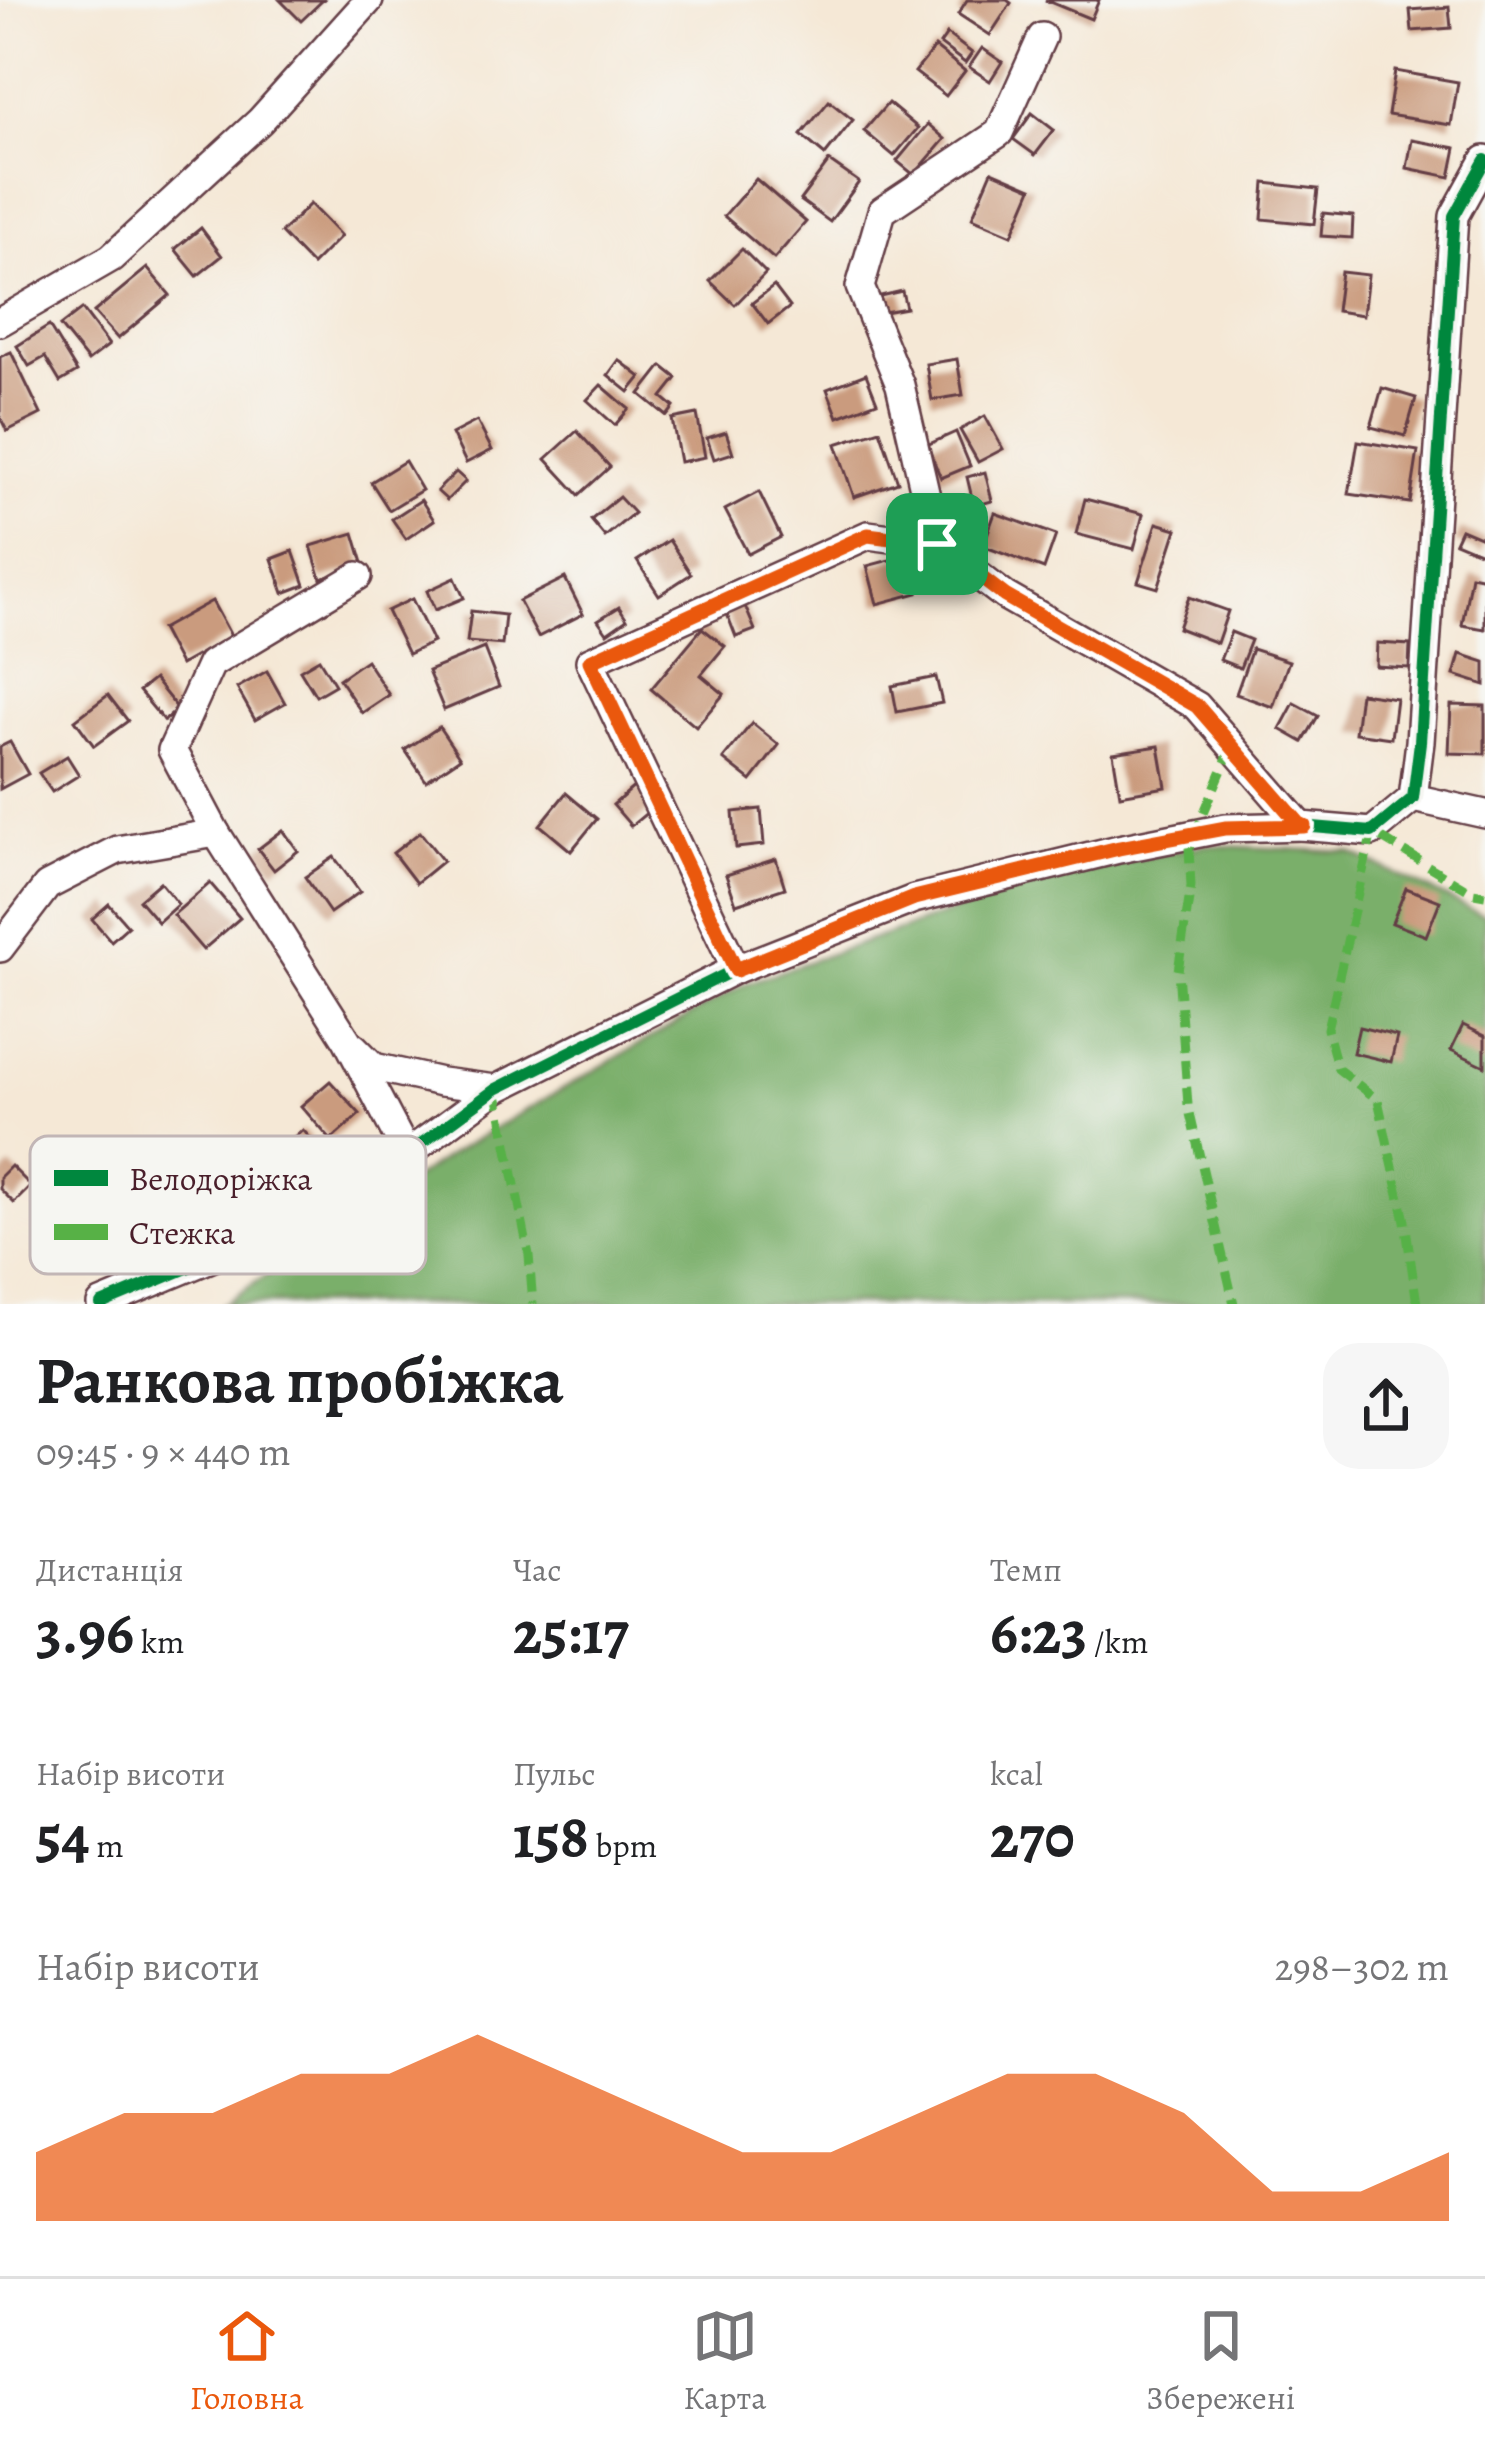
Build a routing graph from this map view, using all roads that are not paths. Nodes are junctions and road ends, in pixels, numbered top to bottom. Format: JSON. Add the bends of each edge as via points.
{"nodes":[{"id":1,"x":368,"y":0,"type":"edge"},
{"id":2,"x":1042,"y":38,"type":"dead end"},
{"id":3,"x":1485,"y":160,"type":"edge"},
{"id":4,"x":0,"y":322,"type":"edge"},
{"id":5,"x":937,"y":544,"type":"junction"},
{"id":6,"x":358,"y":576,"type":"dead end"},
{"id":7,"x":1413,"y":798,"type":"junction"},
{"id":8,"x":1485,"y":814,"type":"edge"},
{"id":9,"x":1304,"y":826,"type":"junction"},
{"id":10,"x":216,"y":832,"type":"junction"},
{"id":11,"x":0,"y":948,"type":"edge"},
{"id":12,"x":736,"y":970,"type":"junction"},
{"id":13,"x":347,"y":1040,"type":"junction"},
{"id":14,"x":496,"y":1089,"type":"junction"},
{"id":15,"x":397,"y":1136,"type":"edge"},
{"id":16,"x":426,"y":1140,"type":"edge"},
{"id":17,"x":173,"y":1274,"type":"edge"},
{"id":18,"x":101,"y":1304,"type":"edge"}],
"edges":[{"from":1,"to":4,"type":"street","via":[[260,121],[112,258]]},
{"from":2,"to":5,"type":"street","via":[[999,133],[882,211],[860,287],[900,385]]},
{"from":3,"to":7,"type":"street","via":[[1454,216]]},
{"from":5,"to":9,"type":"street","via":[[1005,596],[1197,706]]},
{"from":5,"to":12,"type":"street","via":[[868,535],[590,661]]},
{"from":6,"to":10,"type":"street","via":[[211,664],[172,750]]},
{"from":7,"to":8,"type":"street"},
{"from":7,"to":9,"type":"street","via":[[1372,832]]},
{"from":9,"to":12,"type":"street","via":[[1225,828],[914,898]]},
{"from":10,"to":11,"type":"street","via":[[118,850],[47,886]]},
{"from":10,"to":13,"type":"street"},
{"from":12,"to":14,"type":"street"},
{"from":13,"to":14,"type":"street","via":[[374,1067]]},
{"from":13,"to":15,"type":"street"},
{"from":14,"to":16,"type":"street"},
{"from":17,"to":18,"type":"street"}]}
